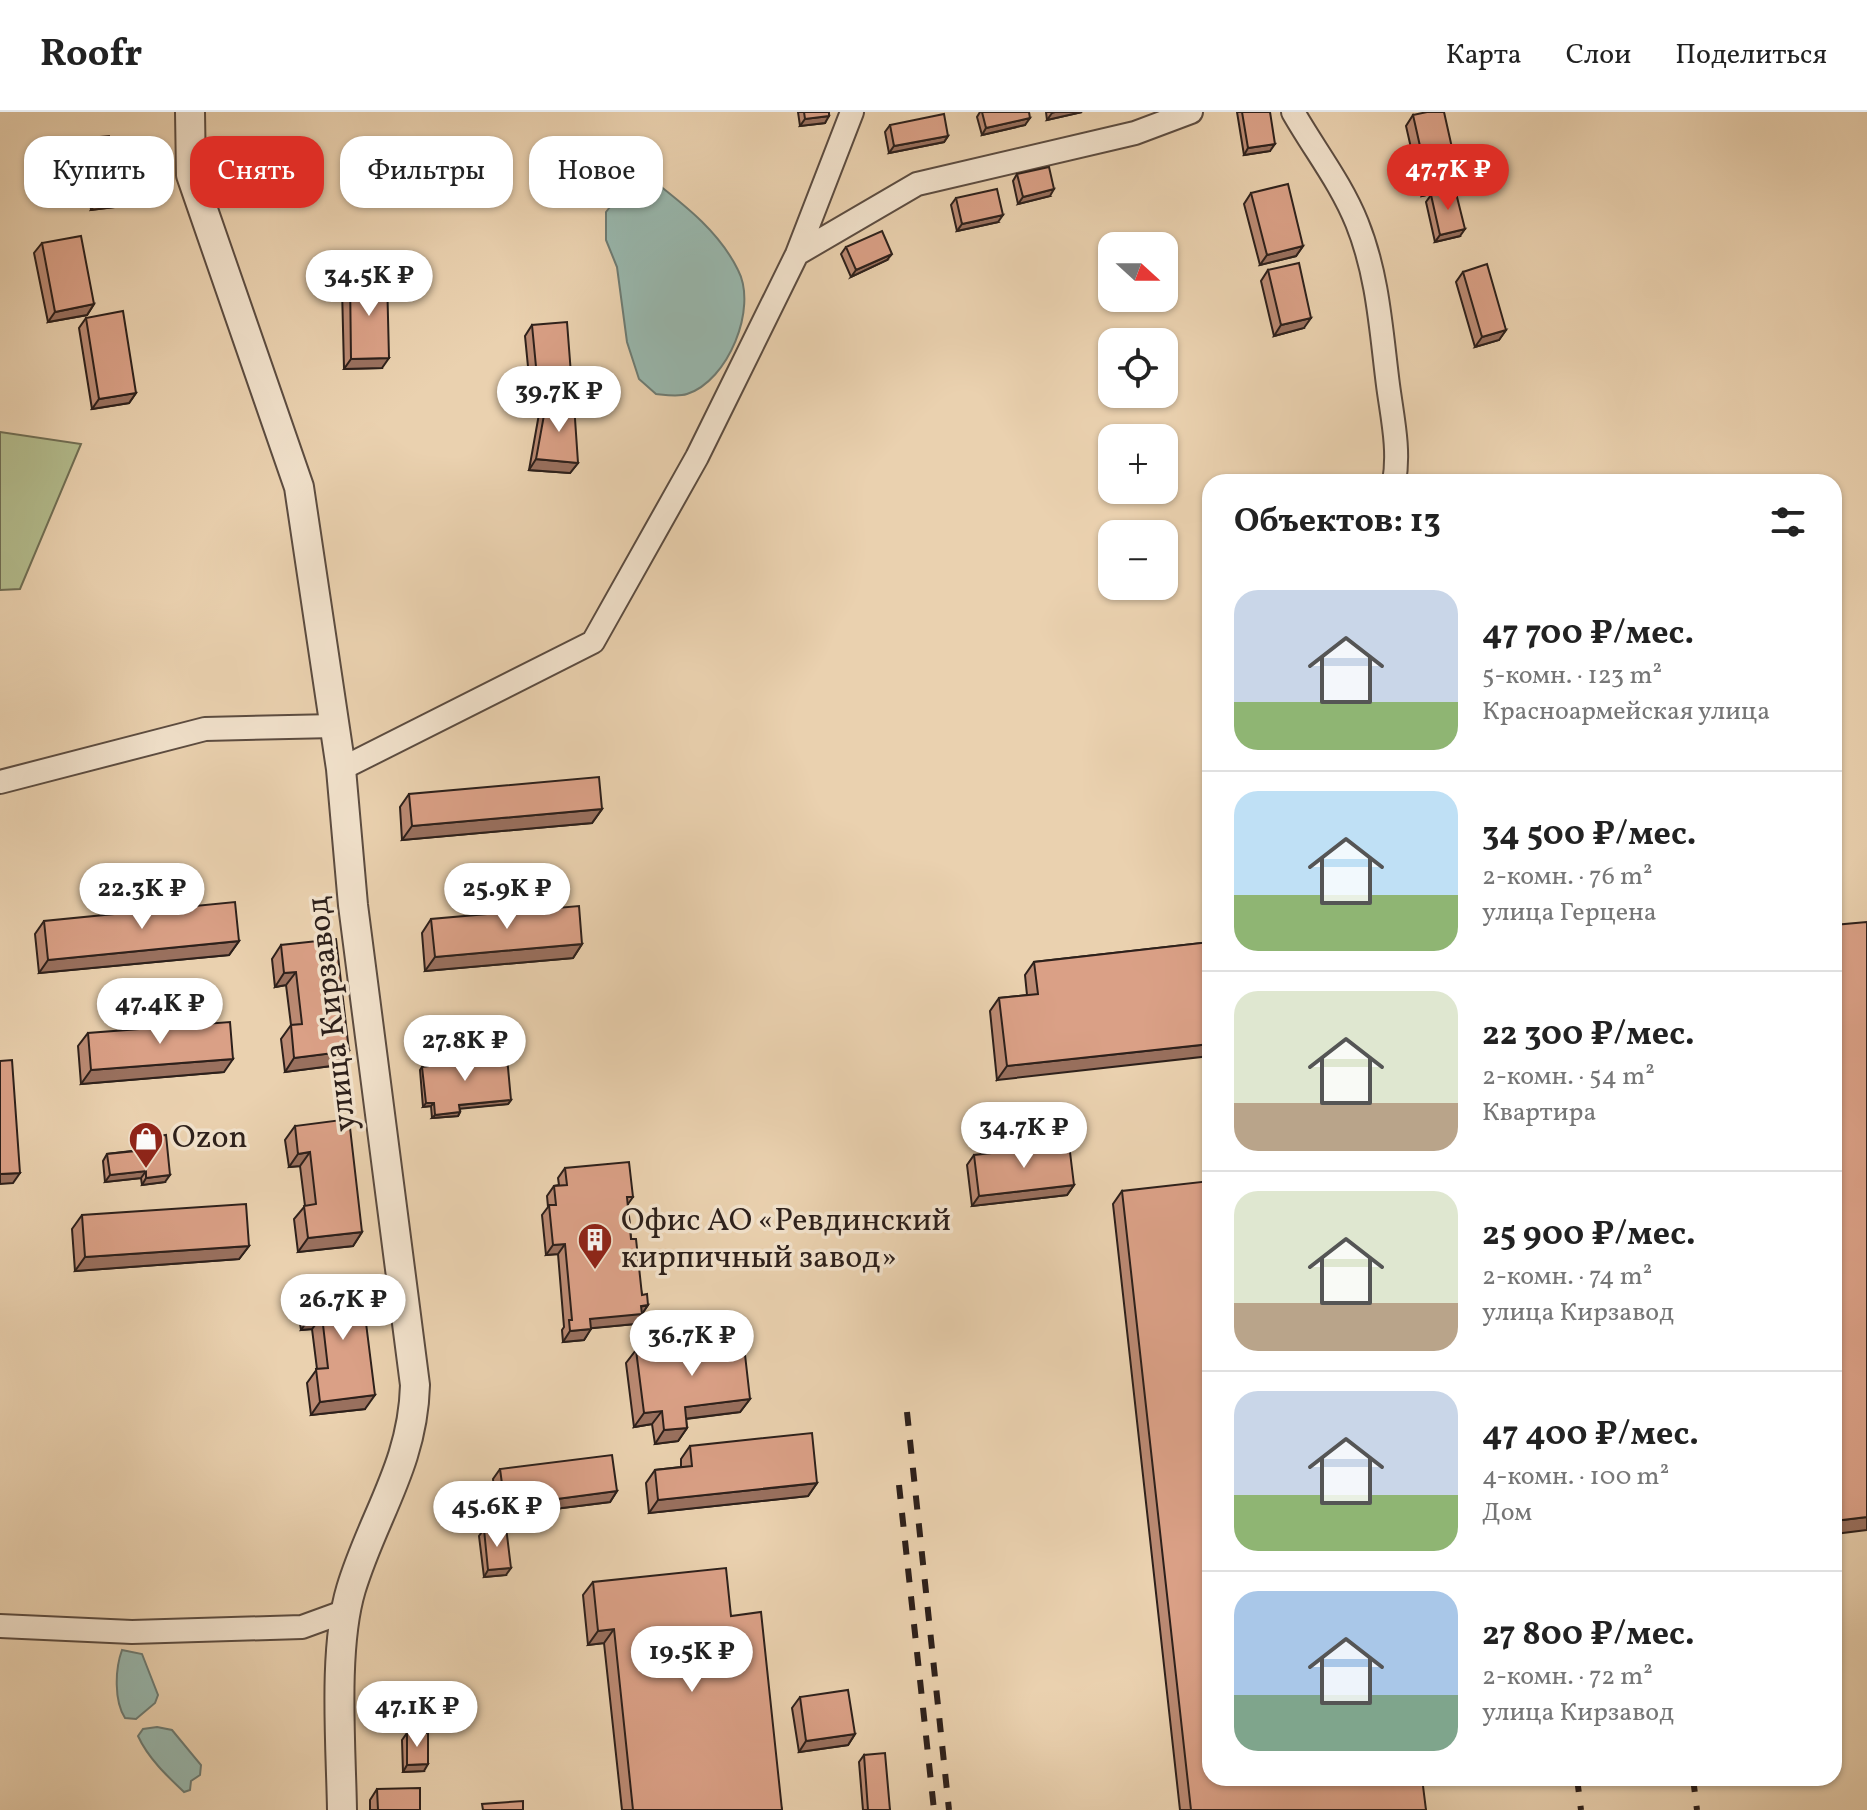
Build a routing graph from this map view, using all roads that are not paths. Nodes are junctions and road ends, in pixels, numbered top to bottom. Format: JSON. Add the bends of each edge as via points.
{"nodes":[{"id":1,"x":190,"y":112,"type":"edge"},
{"id":2,"x":852,"y":112,"type":"edge"},
{"id":3,"x":1191,"y":112,"type":"edge"},
{"id":4,"x":1293,"y":112,"type":"edge"},
{"id":5,"x":797,"y":254,"type":"junction"},
{"id":6,"x":1395,"y":474,"type":"edge"},
{"id":7,"x":335,"y":726,"type":"junction"},
{"id":8,"x":341,"y":769,"type":"junction"},
{"id":9,"x":0,"y":782,"type":"edge"},
{"id":10,"x":346,"y":1611,"type":"junction"},
{"id":11,"x":0,"y":1626,"type":"edge"},
{"id":12,"x":342,"y":1810,"type":"edge"}],
"edges":[{"from":1,"to":7,"type":"street","name":"улица Кирзавод","via":[[191,175],[299,487]]},
{"from":2,"to":5,"type":"street"},
{"from":3,"to":5,"type":"street","via":[[1135,133],[917,184]]},
{"from":4,"to":6,"type":"street","via":[[1341,189],[1375,279]]},
{"from":5,"to":8,"type":"street","via":[[697,457],[593,642]]},
{"from":7,"to":8,"type":"street","name":"улица Кирзавод"},
{"from":7,"to":9,"type":"street","via":[[205,729]]},
{"from":8,"to":10,"type":"street","name":"улица Кирзавод","via":[[353,905],[415,1385],[404,1458]]},
{"from":10,"to":11,"type":"street","via":[[302,1627],[132,1632]]},
{"from":10,"to":12,"type":"street","name":"улица Кирзавод"}]}
